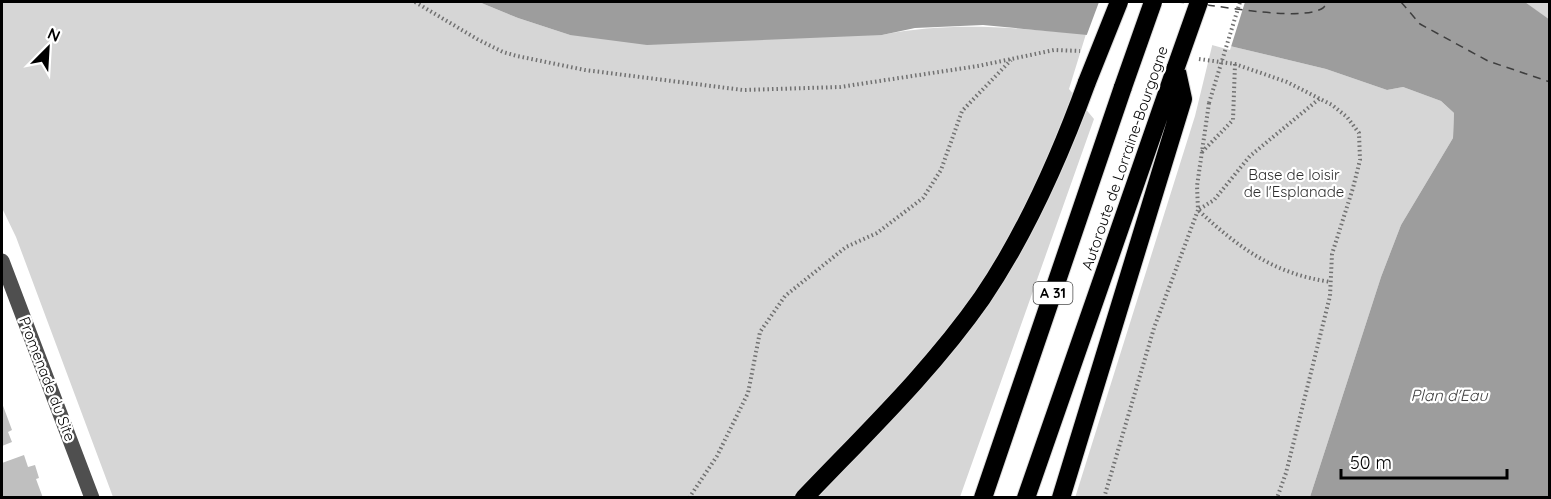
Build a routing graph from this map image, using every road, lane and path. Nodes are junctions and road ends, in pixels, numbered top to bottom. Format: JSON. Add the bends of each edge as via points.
{"nodes":[{"id":1,"x":415,"y":2,"type":"edge"},
{"id":2,"x":1119,"y":2,"type":"edge"},
{"id":3,"x":1153,"y":2,"type":"edge"},
{"id":4,"x":1199,"y":2,"type":"edge"},
{"id":5,"x":1240,"y":2,"type":"edge"},
{"id":6,"x":1088,"y":51,"type":"dead end"},
{"id":7,"x":1012,"y":60,"type":"junction"},
{"id":8,"x":1183,"y":62,"type":"junction"},
{"id":9,"x":1235,"y":64,"type":"junction"},
{"id":10,"x":1319,"y":98,"type":"junction"},
{"id":11,"x":1201,"y":153,"type":"junction"},
{"id":12,"x":1198,"y":210,"type":"junction"},
{"id":13,"x":2,"y":261,"type":"edge"},
{"id":14,"x":1331,"y":282,"type":"junction"},
{"id":15,"x":92,"y":498,"type":"edge"},
{"id":16,"x":689,"y":498,"type":"edge"},
{"id":17,"x":804,"y":498,"type":"edge"},
{"id":18,"x":983,"y":498,"type":"edge"},
{"id":19,"x":1026,"y":498,"type":"edge"},
{"id":20,"x":1061,"y":498,"type":"edge"},
{"id":21,"x":1104,"y":498,"type":"edge"},
{"id":22,"x":1277,"y":498,"type":"edge"}],
"edges":[{"from":1,"to":7,"type":"path","via":[[510,54],[585,70],[743,90],[840,87]]},
{"from":2,"to":17,"type":"highway","bridge":true,"via":[[1068,134],[1020,235],[982,297],[940,354]]},
{"from":3,"to":18,"type":"highway","name":"Autoroute de Lorraine-Bourgogne","number":"A 31","bridge":true},
{"from":4,"to":8,"type":"highway","name":"Autoroute de Lorraine-Bourgogne","number":"A 31","bridge":true},
{"from":5,"to":11,"type":"path","bridge":true,"via":[[1209,103]]},
{"from":6,"to":7,"type":"path","via":[[1054,51]]},
{"from":7,"to":16,"type":"path","via":[[962,111],[941,170],[923,198],[878,234],[846,247],[785,296],[760,332],[748,393],[717,456]]},
{"from":8,"to":9,"type":"path"},
{"from":8,"to":19,"type":"highway","name":"Autoroute de Lorraine-Bourgogne","number":"A 31"},
{"from":8,"to":20,"type":"highway","via":[[1183,99]]},
{"from":9,"to":10,"type":"path"},
{"from":9,"to":11,"type":"path","via":[[1233,120]]},
{"from":10,"to":12,"type":"path","via":[[1250,156],[1214,200]]},
{"from":10,"to":14,"type":"path","via":[[1347,117],[1359,133],[1360,160],[1332,254]]},
{"from":11,"to":12,"type":"path"},
{"from":12,"to":14,"type":"path","via":[[1233,241],[1267,263],[1308,279]]},
{"from":12,"to":21,"type":"path","via":[[1154,328]]},
{"from":13,"to":15,"type":"street","name":"Promenade du Site"},
{"from":14,"to":22,"type":"path","via":[[1322,331]]}]}
